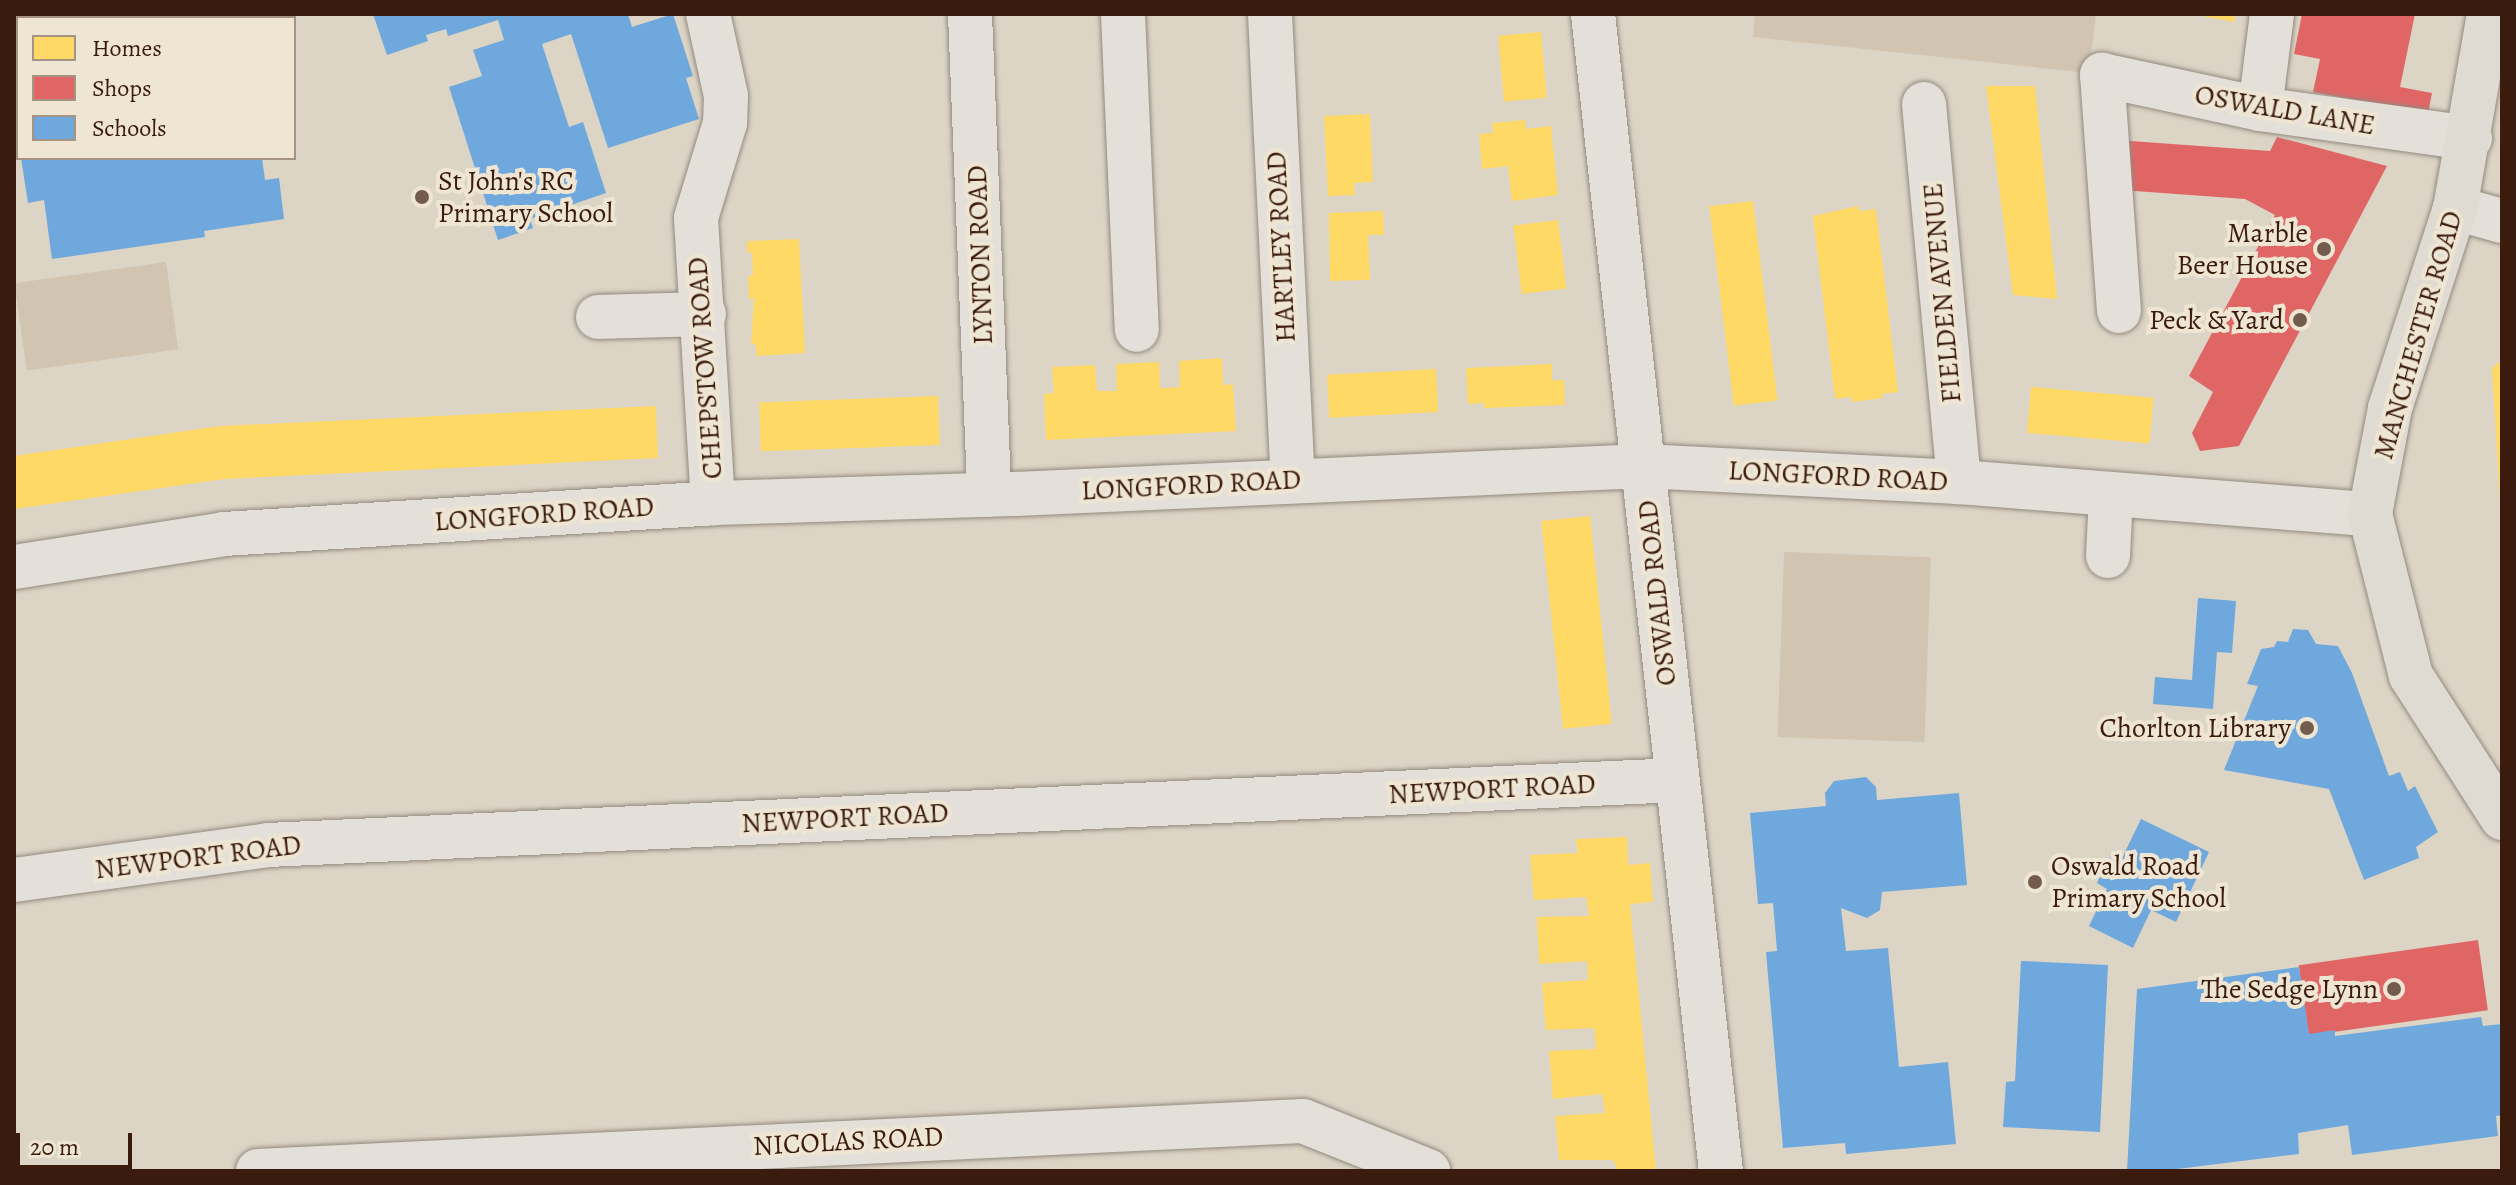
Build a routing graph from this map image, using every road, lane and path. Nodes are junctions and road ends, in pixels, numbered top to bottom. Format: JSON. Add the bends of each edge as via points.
{"nodes":[{"id":1,"x":708,"y":14,"type":"edge"},
{"id":2,"x":970,"y":14,"type":"edge"},
{"id":3,"x":1123,"y":14,"type":"edge"},
{"id":4,"x":1270,"y":14,"type":"edge"},
{"id":5,"x":1593,"y":14,"type":"edge"},
{"id":6,"x":2272,"y":14,"type":"edge"},
{"id":7,"x":2489,"y":14,"type":"edge"},
{"id":8,"x":1924,"y":104,"type":"dead end"},
{"id":9,"x":2260,"y":109,"type":"junction"},
{"id":10,"x":2470,"y":138,"type":"junction"},
{"id":11,"x":2455,"y":208,"type":"junction"},
{"id":12,"x":2502,"y":221,"type":"edge"},
{"id":13,"x":2119,"y":311,"type":"dead end"},
{"id":14,"x":704,"y":314,"type":"junction"},
{"id":15,"x":598,"y":317,"type":"dead end"},
{"id":16,"x":1137,"y":330,"type":"dead end"},
{"id":17,"x":1643,"y":466,"type":"junction"},
{"id":18,"x":1293,"y":480,"type":"junction"},
{"id":19,"x":1959,"y":482,"type":"junction"},
{"id":20,"x":2111,"y":494,"type":"junction"},
{"id":21,"x":989,"y":495,"type":"junction"},
{"id":22,"x":713,"y":503,"type":"junction"},
{"id":23,"x":2370,"y":514,"type":"junction"},
{"id":24,"x":2108,"y":556,"type":"dead end"},
{"id":25,"x":14,"y":567,"type":"edge"},
{"id":26,"x":1678,"y":780,"type":"junction"},
{"id":27,"x":2502,"y":818,"type":"edge"},
{"id":28,"x":14,"y":880,"type":"edge"},
{"id":29,"x":258,"y":1171,"type":"edge"},
{"id":30,"x":1428,"y":1171,"type":"edge"},
{"id":31,"x":1721,"y":1171,"type":"edge"}],
"edges":[{"from":1,"to":14,"type":"street","name":"CHEPSTOW ROAD","via":[[726,96],[725,123],[698,201]]},
{"from":2,"to":21,"type":"street","name":"LYNTON ROAD"},
{"from":3,"to":16,"type":"street"},
{"from":4,"to":18,"type":"street","name":"HARTLEY ROAD"},
{"from":5,"to":17,"type":"street","name":"OSWALD ROAD"},
{"from":6,"to":9,"type":"street"},
{"from":7,"to":10,"type":"main road","name":"MANCHESTER ROAD"},
{"from":8,"to":19,"type":"street","name":"FIELDEN AVENUE"},
{"from":9,"to":10,"type":"street","name":"OSWALD LANE"},
{"from":9,"to":13,"type":"street","name":"OSWALD LANE","via":[[2102,75]]},
{"from":10,"to":11,"type":"main road","name":"MANCHESTER ROAD"},
{"from":11,"to":12,"type":"street"},
{"from":11,"to":23,"type":"main road","name":"MANCHESTER ROAD","via":[[2390,408]]},
{"from":14,"to":15,"type":"street"},
{"from":14,"to":22,"type":"street","name":"CHEPSTOW ROAD"},
{"from":17,"to":18,"type":"street","name":"LONGFORD ROAD"},
{"from":17,"to":19,"type":"street","name":"LONGFORD ROAD"},
{"from":17,"to":26,"type":"street","name":"OSWALD ROAD"},
{"from":18,"to":21,"type":"street","name":"LONGFORD ROAD"},
{"from":19,"to":20,"type":"street","name":"LONGFORD ROAD"},
{"from":20,"to":23,"type":"street","name":"LONGFORD ROAD"},
{"from":20,"to":24,"type":"street"},
{"from":21,"to":22,"type":"street","name":"LONGFORD ROAD"},
{"from":22,"to":25,"type":"street","name":"LONGFORD ROAD","via":[[224,534]]},
{"from":23,"to":27,"type":"main road","name":"MANCHESTER ROAD","via":[[2411,676]]},
{"from":26,"to":28,"type":"street","name":"NEWPORT ROAD","via":[[268,845]]},
{"from":26,"to":31,"type":"street","name":"OSWALD ROAD"},
{"from":29,"to":30,"type":"street","name":"NICOLAS ROAD","via":[[1303,1121]]}]}
